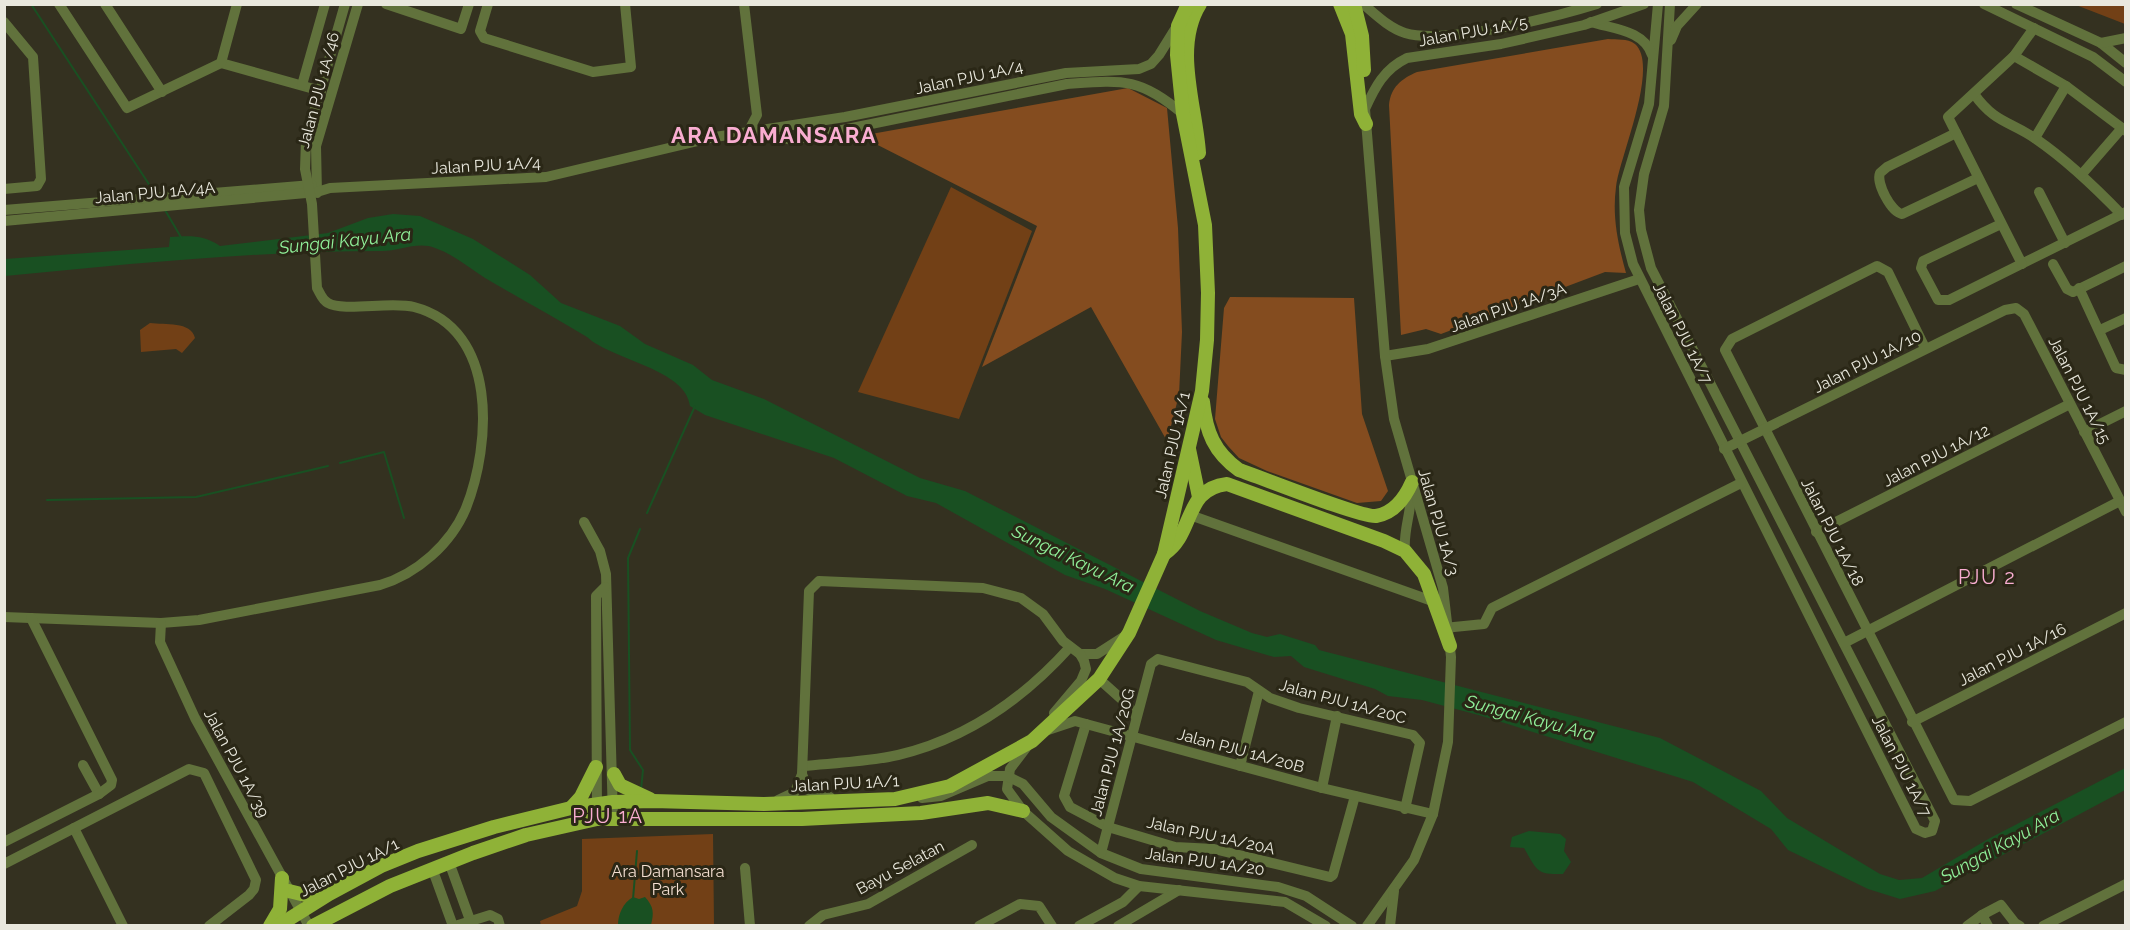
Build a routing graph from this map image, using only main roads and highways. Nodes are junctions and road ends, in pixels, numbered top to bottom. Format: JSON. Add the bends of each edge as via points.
{"nodes":[{"id":1,"x":1188,"y":4,"type":"edge"},
{"id":2,"x":1200,"y":4,"type":"edge"},
{"id":3,"x":1340,"y":4,"type":"edge"},
{"id":4,"x":1354,"y":4,"type":"edge"},
{"id":5,"x":1365,"y":108,"type":"road end"},
{"id":6,"x":1366,"y":124,"type":"road end"},
{"id":7,"x":1194,"y":166,"type":"junction"},
{"id":8,"x":1202,"y":391,"type":"junction"},
{"id":9,"x":1189,"y":447,"type":"junction"},
{"id":10,"x":1412,"y":482,"type":"road end"},
{"id":11,"x":1199,"y":497,"type":"junction"},
{"id":12,"x":1163,"y":556,"type":"junction"},
{"id":13,"x":1451,"y":651,"type":"road end"},
{"id":14,"x":596,"y":766,"type":"road end"},
{"id":15,"x":614,"y":774,"type":"road end"},
{"id":16,"x":653,"y":801,"type":"junction"},
{"id":17,"x":571,"y":808,"type":"junction"},
{"id":18,"x":1023,"y":811,"type":"road end"},
{"id":19,"x":329,"y":894,"type":"junction"},
{"id":20,"x":270,"y":926,"type":"edge"},
{"id":21,"x":278,"y":926,"type":"edge"},
{"id":22,"x":311,"y":926,"type":"edge"}],
"edges":[{"from":1,"to":7,"type":"main road","name":"Jalan PJU 1A/1","via":[[1178,26],[1177,55],[1183,114]]},
{"from":2,"to":7,"type":"main road","via":[[1187,30],[1199,153]]},
{"from":3,"to":6,"type":"main road","via":[[1352,34],[1360,114]]},
{"from":4,"to":5,"type":"main road","via":[[1362,36]]},
{"from":7,"to":8,"type":"main road","name":"Jalan PJU 1A/1","via":[[1205,225],[1208,293]]},
{"from":8,"to":9,"type":"main road","name":"Jalan PJU 1A/1"},
{"from":8,"to":10,"type":"main road","via":[[1208,435],[1227,462],[1239,470],[1370,516],[1392,509]]},
{"from":9,"to":11,"type":"main road"},
{"from":9,"to":12,"type":"main road","name":"Jalan PJU 1A/1"},
{"from":11,"to":12,"type":"main road","via":[[1180,540]]},
{"from":11,"to":13,"type":"main road","via":[[1214,486],[1227,484],[1405,551],[1424,574],[1447,628]]},
{"from":12,"to":16,"type":"main road","name":"Jalan PJU 1A/1","via":[[1129,633],[1099,679],[1032,741],[950,786],[895,799],[764,804]]},
{"from":14,"to":17,"type":"main road"},
{"from":15,"to":16,"type":"main road","via":[[620,785]]},
{"from":16,"to":17,"type":"main road","name":"Jalan PJU 1A/1"},
{"from":17,"to":19,"type":"main road","name":"Jalan PJU 1A/1","via":[[418,851]]},
{"from":18,"to":22,"type":"main road","name":"Jalan PJU 1A/1","via":[[988,803],[921,813],[802,819],[597,819],[526,835],[432,868]]},
{"from":19,"to":20,"type":"main road","via":[[309,896],[285,885],[280,909]]},
{"from":19,"to":21,"type":"main road","name":"Jalan PJU 1A/1"}]}
